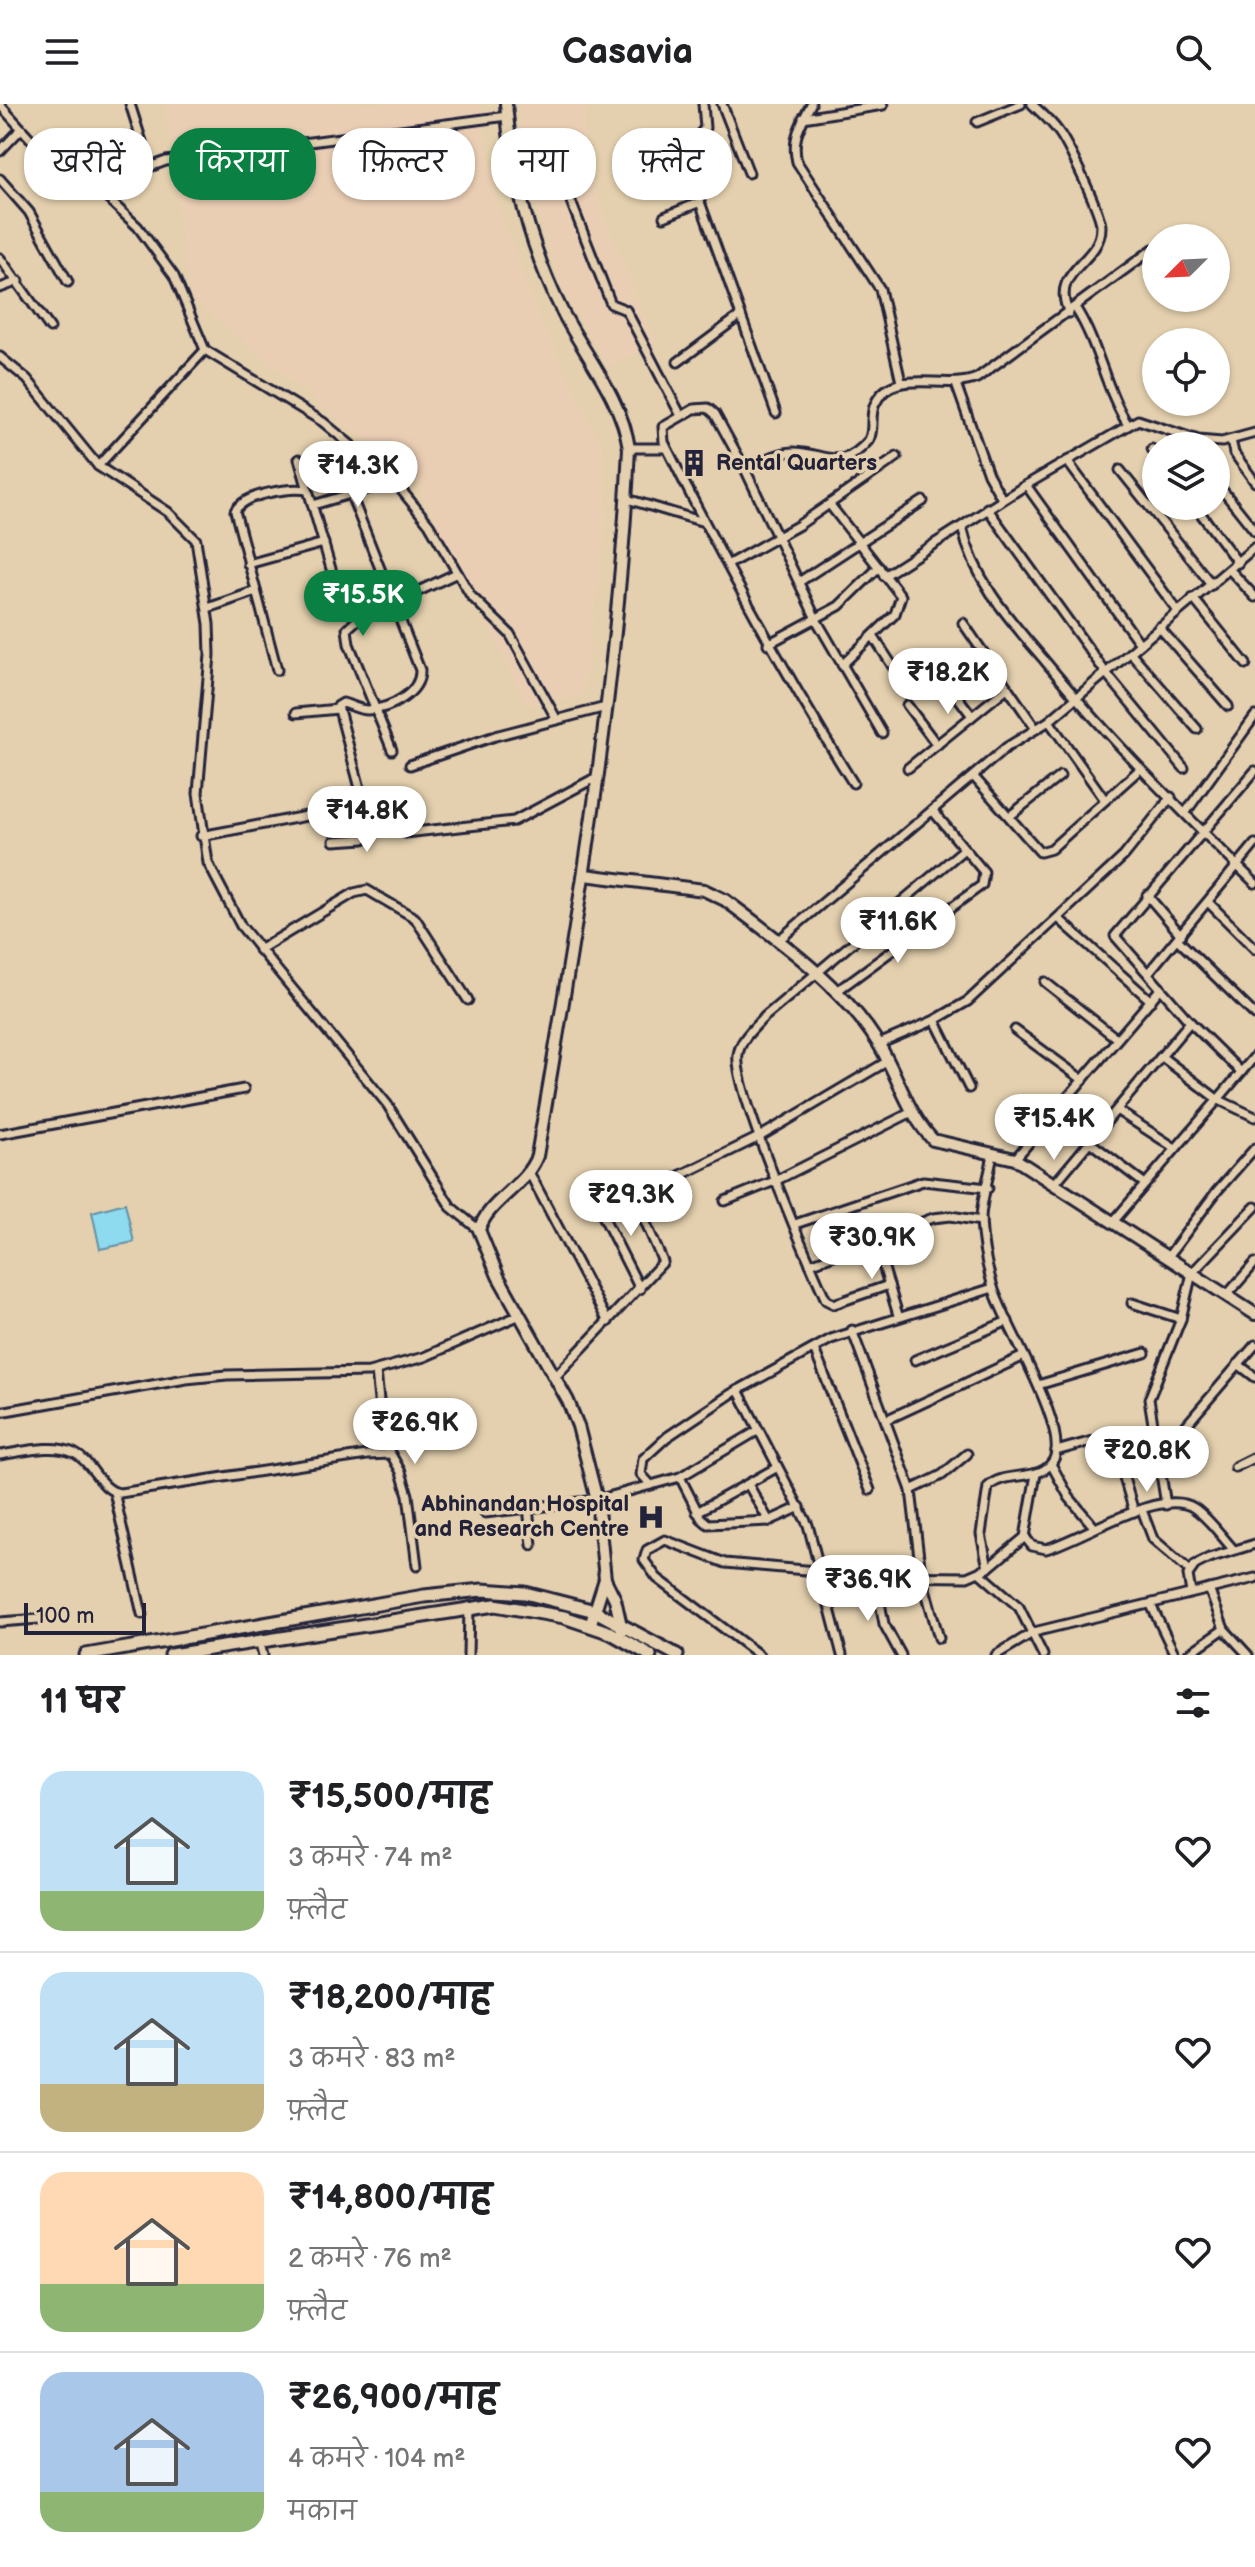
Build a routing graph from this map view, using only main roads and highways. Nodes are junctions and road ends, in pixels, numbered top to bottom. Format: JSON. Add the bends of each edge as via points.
{"nodes":[{"id":1,"x":86,"y":1655,"type":"edge"},
{"id":2,"x":171,"y":1655,"type":"edge"},
{"id":3,"x":650,"y":1655,"type":"edge"},
{"id":4,"x":677,"y":1655,"type":"edge"}],
"edges":[{"from":1,"to":4,"type":"main road","via":[[470,1590],[525,1593],[595,1611]]},
{"from":2,"to":3,"type":"main road","via":[[469,1607],[526,1609],[590,1626]]}]}
